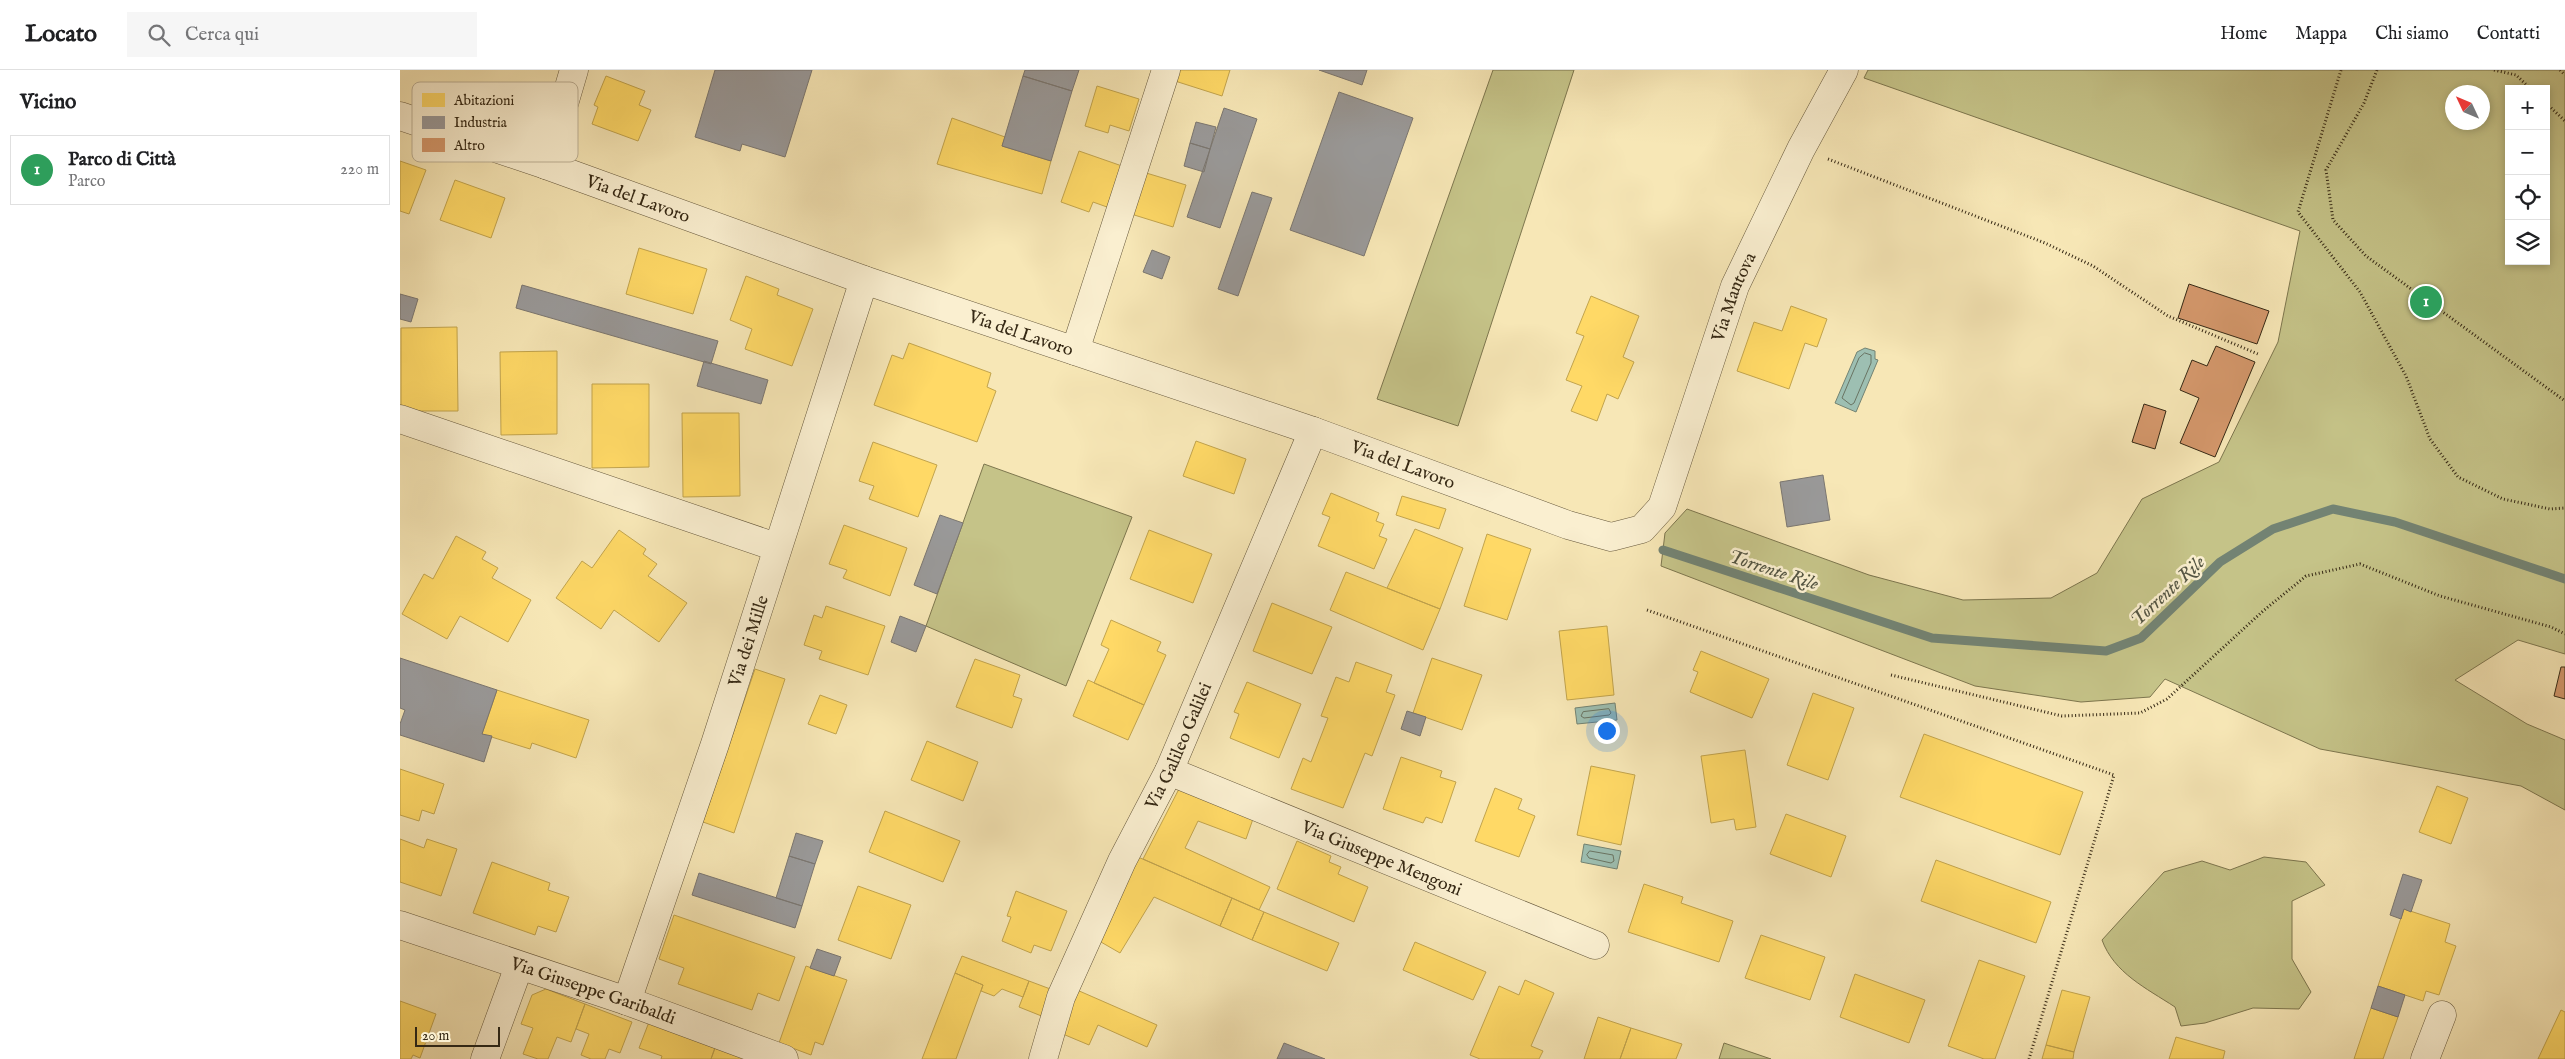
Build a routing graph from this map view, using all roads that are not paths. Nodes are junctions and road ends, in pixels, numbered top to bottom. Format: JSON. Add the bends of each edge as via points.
{"nodes":[{"id":1,"x":574,"y":70,"type":"edge"},
{"id":2,"x":1166,"y":70,"type":"edge"},
{"id":3,"x":1844,"y":70,"type":"edge"},
{"id":4,"x":570,"y":82,"type":"edge"},
{"id":5,"x":400,"y":116,"type":"edge"},
{"id":6,"x":412,"y":120,"type":"edge"},
{"id":7,"x":537,"y":162,"type":"edge"},
{"id":8,"x":547,"y":162,"type":"edge"},
{"id":9,"x":546,"y":165,"type":"junction"},
{"id":10,"x":864,"y":280,"type":"junction"},
{"id":11,"x":1076,"y":351,"type":"junction"},
{"id":12,"x":400,"y":419,"type":"edge"},
{"id":13,"x":1313,"y":431,"type":"junction"},
{"id":14,"x":1642,"y":529,"type":"joint"},
{"id":15,"x":776,"y":547,"type":"junction"},
{"id":16,"x":1169,"y":771,"type":"junction"},
{"id":17,"x":400,"y":926,"type":"edge"},
{"id":18,"x":1595,"y":944,"type":"dead end"},
{"id":19,"x":519,"y":966,"type":"junction"},
{"id":20,"x":627,"y":1001,"type":"junction"},
{"id":21,"x":2442,"y":1015,"type":"dead end"},
{"id":22,"x":484,"y":1059,"type":"edge"},
{"id":23,"x":784,"y":1059,"type":"edge"},
{"id":24,"x":1044,"y":1059,"type":"edge"},
{"id":25,"x":2425,"y":1059,"type":"edge"}],
"edges":[{"from":1,"to":4,"type":"street"},
{"from":2,"to":11,"type":"street"},
{"from":3,"to":14,"type":"street","name":"Via Mantova","via":[[1801,149],[1735,286],[1662,507]]},
{"from":5,"to":6,"type":"street","name":"Via del Lavoro"},
{"from":7,"to":9,"type":"street","name":"Via del Lavoro"},
{"from":8,"to":9,"type":"street"},
{"from":9,"to":10,"type":"street","name":"Via del Lavoro"},
{"from":10,"to":11,"type":"street","name":"Via del Lavoro"},
{"from":10,"to":15,"type":"street","name":"Via dei Mille"},
{"from":11,"to":13,"type":"street","name":"Via del Lavoro"},
{"from":12,"to":15,"type":"street"},
{"from":13,"to":14,"type":"street","name":"Via del Lavoro","via":[[1577,528],[1610,537]]},
{"from":13,"to":16,"type":"street","name":"Via Galileo Galilei"},
{"from":15,"to":20,"type":"street","name":"Via dei Mille","via":[[715,744]]},
{"from":16,"to":18,"type":"street","name":"Via Giuseppe Mengoni"},
{"from":16,"to":24,"type":"street","name":"Via Galileo Galilei","via":[[1122,861],[1061,997]]},
{"from":17,"to":19,"type":"street","name":"Via Giuseppe Garibaldi"},
{"from":19,"to":20,"type":"street","name":"Via Giuseppe Garibaldi"},
{"from":19,"to":22,"type":"street"},
{"from":20,"to":23,"type":"street","name":"Via Giuseppe Garibaldi"},
{"from":21,"to":25,"type":"street"}]}
